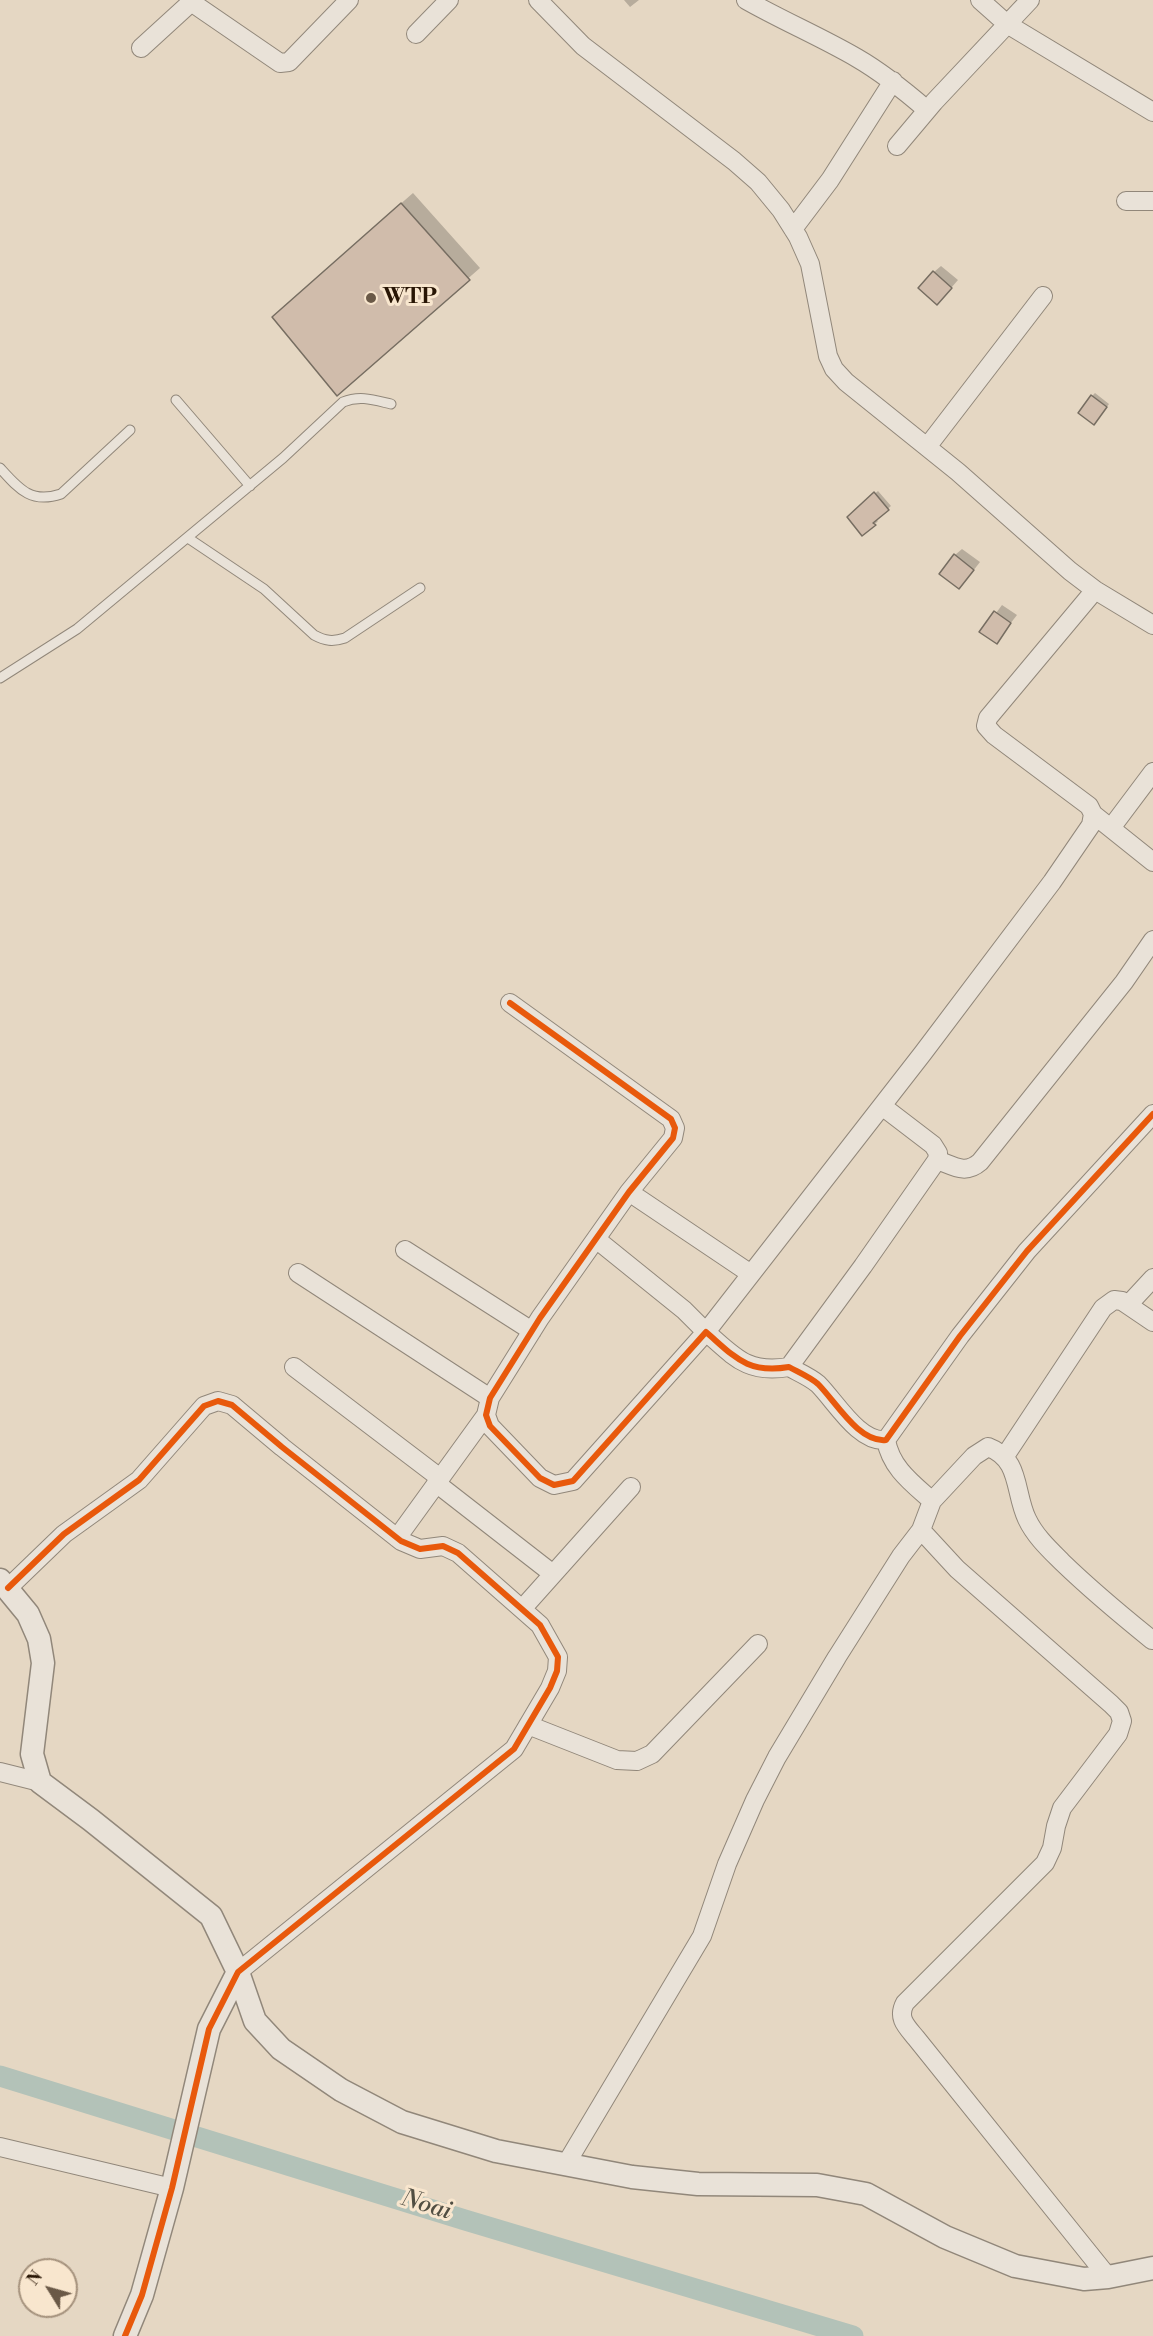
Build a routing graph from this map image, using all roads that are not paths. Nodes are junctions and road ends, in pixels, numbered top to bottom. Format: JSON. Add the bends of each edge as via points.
{"nodes":[{"id":1,"x":349,"y":0,"type":"edge"},
{"id":2,"x":449,"y":0,"type":"edge"},
{"id":3,"x":538,"y":0,"type":"edge"},
{"id":4,"x":746,"y":0,"type":"edge"},
{"id":5,"x":980,"y":0,"type":"edge"},
{"id":6,"x":1030,"y":0,"type":"edge"},
{"id":7,"x":1007,"y":24,"type":"junction"},
{"id":8,"x":416,"y":34,"type":"dead end"},
{"id":9,"x":141,"y":48,"type":"dead end"},
{"id":10,"x":893,"y":81,"type":"junction"},
{"id":11,"x":927,"y":110,"type":"junction"},
{"id":12,"x":1153,"y":112,"type":"edge"},
{"id":13,"x":897,"y":146,"type":"dead end"},
{"id":14,"x":1126,"y":201,"type":"dead end"},
{"id":15,"x":1153,"y":201,"type":"edge"},
{"id":16,"x":793,"y":229,"type":"junction"},
{"id":17,"x":1043,"y":296,"type":"dead end"},
{"id":18,"x":176,"y":400,"type":"dead end"},
{"id":19,"x":392,"y":404,"type":"dead end"},
{"id":20,"x":130,"y":430,"type":"dead end"},
{"id":21,"x":927,"y":447,"type":"junction"},
{"id":22,"x":0,"y":468,"type":"edge"},
{"id":23,"x":250,"y":486,"type":"junction"},
{"id":24,"x":188,"y":538,"type":"junction"},
{"id":25,"x":420,"y":588,"type":"dead end"},
{"id":26,"x":1095,"y":590,"type":"junction"},
{"id":27,"x":1153,"y":625,"type":"edge"},
{"id":28,"x":0,"y":678,"type":"edge"},
{"id":29,"x":1153,"y":772,"type":"edge"},
{"id":30,"x":1093,"y":814,"type":"junction"},
{"id":31,"x":1111,"y":828,"type":"junction"},
{"id":32,"x":1153,"y":862,"type":"edge"},
{"id":33,"x":1153,"y":940,"type":"edge"},
{"id":34,"x":510,"y":1002,"type":"dead end"},
{"id":35,"x":882,"y":1106,"type":"junction"},
{"id":36,"x":1153,"y":1114,"type":"edge"},
{"id":37,"x":937,"y":1160,"type":"junction"},
{"id":38,"x":629,"y":1192,"type":"junction"},
{"id":39,"x":596,"y":1239,"type":"junction"},
{"id":40,"x":405,"y":1250,"type":"dead end"},
{"id":41,"x":298,"y":1273,"type":"dead end"},
{"id":42,"x":751,"y":1274,"type":"junction"},
{"id":43,"x":1153,"y":1278,"type":"edge"},
{"id":44,"x":1128,"y":1305,"type":"junction"},
{"id":45,"x":1153,"y":1322,"type":"edge"},
{"id":46,"x":532,"y":1331,"type":"junction"},
{"id":47,"x":706,"y":1332,"type":"junction"},
{"id":48,"x":294,"y":1367,"type":"dead end"},
{"id":49,"x":789,"y":1367,"type":"junction"},
{"id":50,"x":488,"y":1406,"type":"junction"},
{"id":51,"x":886,"y":1440,"type":"junction"},
{"id":52,"x":1005,"y":1456,"type":"junction"},
{"id":53,"x":438,"y":1480,"type":"junction"},
{"id":54,"x":631,"y":1487,"type":"dead end"},
{"id":55,"x":932,"y":1501,"type":"junction"},
{"id":56,"x":921,"y":1530,"type":"junction"},
{"id":57,"x":397,"y":1538,"type":"junction"},
{"id":58,"x":553,"y":1574,"type":"junction"},
{"id":59,"x":4,"y":1584,"type":"edge"},
{"id":60,"x":522,"y":1609,"type":"junction"},
{"id":61,"x":1152,"y":1640,"type":"edge"},
{"id":62,"x":758,"y":1644,"type":"dead end"},
{"id":63,"x":528,"y":1725,"type":"junction"},
{"id":64,"x":0,"y":1772,"type":"edge"},
{"id":65,"x":40,"y":1782,"type":"junction"},
{"id":66,"x":238,"y":1971,"type":"junction"},
{"id":67,"x":0,"y":2147,"type":"edge"},
{"id":68,"x":566,"y":2164,"type":"junction"},
{"id":69,"x":173,"y":2182,"type":"junction"},
{"id":70,"x":1153,"y":2268,"type":"edge"},
{"id":71,"x":1108,"y":2277,"type":"junction"},
{"id":72,"x":125,"y":2336,"type":"edge"}],
"edges":[{"from":1,"to":9,"type":"street","via":[[285,63],[194,4],[188,5]]},
{"from":2,"to":8,"type":"street"},
{"from":3,"to":16,"type":"street","via":[[583,46],[758,182]]},
{"from":4,"to":10,"type":"street","via":[[856,57]]},
{"from":5,"to":7,"type":"street"},
{"from":6,"to":7,"type":"street"},
{"from":7,"to":11,"type":"street"},
{"from":7,"to":12,"type":"street"},
{"from":10,"to":11,"type":"street"},
{"from":10,"to":16,"type":"street","via":[[830,180]]},
{"from":11,"to":13,"type":"street"},
{"from":14,"to":15,"type":"street"},
{"from":16,"to":21,"type":"street","via":[[810,264],[834,369]]},
{"from":17,"to":21,"type":"street"},
{"from":18,"to":23,"type":"lane"},
{"from":19,"to":23,"type":"lane","via":[[363,397],[343,402]]},
{"from":20,"to":22,"type":"lane","via":[[61,494],[49,498],[30,496],[20,490]]},
{"from":21,"to":26,"type":"street"},
{"from":23,"to":24,"type":"lane"},
{"from":24,"to":25,"type":"lane","via":[[252,580],[324,640],[345,638]]},
{"from":24,"to":28,"type":"lane","via":[[77,629]]},
{"from":26,"to":27,"type":"street"},
{"from":26,"to":30,"type":"street","via":[[988,718],[986,726],[1089,806]]},
{"from":29,"to":31,"type":"street"},
{"from":30,"to":31,"type":"street"},
{"from":30,"to":35,"type":"street","via":[[1091,825],[1052,882]]},
{"from":31,"to":32,"type":"street"},
{"from":33,"to":37,"type":"street","via":[[980,1162],[965,1170]]},
{"from":34,"to":38,"type":"street","via":[[672,1119],[673,1138]]},
{"from":35,"to":37,"type":"street","via":[[933,1145]]},
{"from":35,"to":42,"type":"street"},
{"from":36,"to":51,"type":"street","via":[[1027,1251]]},
{"from":37,"to":49,"type":"street"},
{"from":38,"to":39,"type":"street"},
{"from":38,"to":42,"type":"street"},
{"from":39,"to":46,"type":"street"},
{"from":39,"to":47,"type":"street"},
{"from":40,"to":46,"type":"street"},
{"from":41,"to":50,"type":"street"},
{"from":42,"to":47,"type":"street"},
{"from":43,"to":44,"type":"street"},
{"from":44,"to":45,"type":"street"},
{"from":44,"to":52,"type":"street","via":[[1114,1300],[1103,1308]]},
{"from":46,"to":50,"type":"street"},
{"from":47,"to":49,"type":"street","via":[[741,1362],[758,1369]]},
{"from":47,"to":50,"type":"street","via":[[573,1481],[554,1485],[540,1478],[490,1426]]},
{"from":48,"to":53,"type":"street"},
{"from":49,"to":51,"type":"street","via":[[816,1383],[868,1437]]},
{"from":50,"to":53,"type":"street"},
{"from":51,"to":55,"type":"street","via":[[889,1454],[901,1473]]},
{"from":52,"to":55,"type":"street","via":[[988,1447],[974,1456]]},
{"from":52,"to":61,"type":"street","via":[[1027,1519],[1041,1540],[1092,1591]]},
{"from":53,"to":57,"type":"street"},
{"from":53,"to":58,"type":"street"},
{"from":54,"to":58,"type":"street"},
{"from":55,"to":56,"type":"street"},
{"from":56,"to":68,"type":"street","via":[[777,1757],[727,1864],[702,1936]]},
{"from":56,"to":71,"type":"street","via":[[957,1569],[1111,1704],[1122,1721],[1118,1734],[1062,1808],[1045,1863],[901,2011],[901,2018],[916,2038]]},
{"from":57,"to":59,"type":"street","via":[[232,1405],[218,1401],[204,1406],[139,1480]]},
{"from":57,"to":60,"type":"street","via":[[420,1549],[443,1546],[458,1553]]},
{"from":58,"to":60,"type":"street"},
{"from":59,"to":65,"type":"street","via":[[28,1614],[39,1639],[43,1663],[32,1754]]},
{"from":60,"to":63,"type":"street","via":[[540,1624],[558,1657],[550,1688]]},
{"from":62,"to":63,"type":"street","via":[[652,1754],[637,1761],[617,1760]]},
{"from":63,"to":66,"type":"street","via":[[514,1749]]},
{"from":64,"to":65,"type":"street"},
{"from":65,"to":66,"type":"street","via":[[211,1916]]},
{"from":66,"to":68,"type":"street","via":[[255,2021],[281,2049],[341,2090],[402,2122],[496,2151]]},
{"from":66,"to":69,"type":"street","via":[[209,2029]]},
{"from":67,"to":69,"type":"street"},
{"from":68,"to":71,"type":"street","via":[[698,2184],[817,2185],[866,2194],[945,2237],[1015,2266],[1084,2279]]},
{"from":69,"to":72,"type":"street","via":[[142,2295]]},
{"from":70,"to":71,"type":"street"}]}
